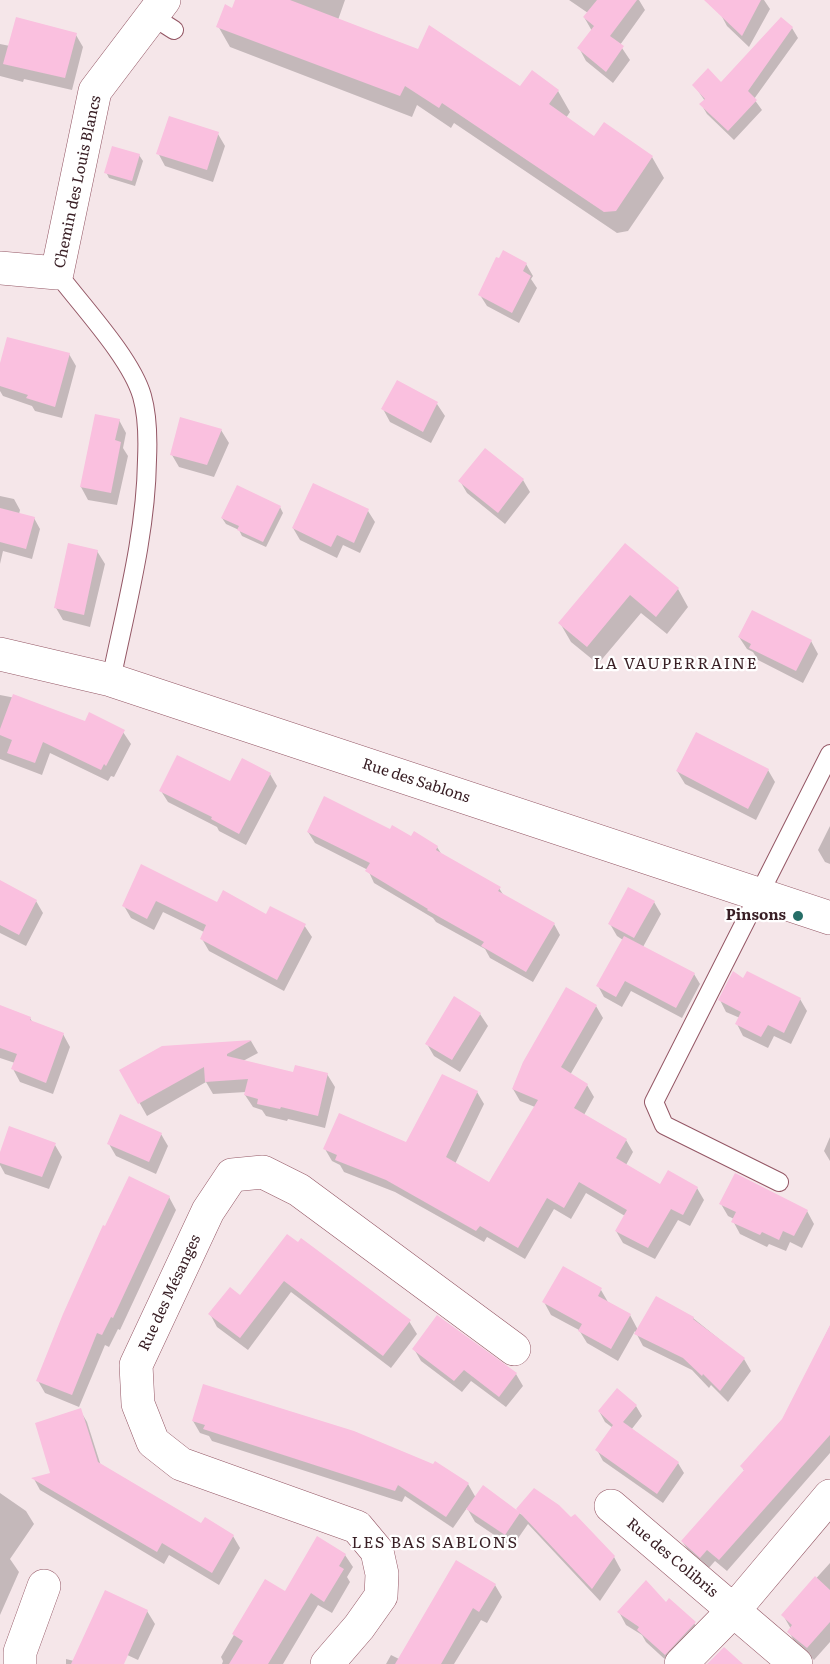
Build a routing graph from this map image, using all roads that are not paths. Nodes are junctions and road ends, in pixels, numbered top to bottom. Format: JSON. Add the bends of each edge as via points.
{"nodes":[{"id":1,"x":163,"y":15,"type":"edge"},
{"id":2,"x":0,"y":268,"type":"edge"},
{"id":3,"x":57,"y":273,"type":"junction"},
{"id":4,"x":0,"y":654,"type":"edge"},
{"id":5,"x":111,"y":680,"type":"junction"},
{"id":6,"x":830,"y":754,"type":"edge"},
{"id":7,"x":758,"y":894,"type":"junction"},
{"id":8,"x":830,"y":918,"type":"edge"},
{"id":9,"x":779,"y":1182,"type":"dead end"},
{"id":10,"x":514,"y":1349,"type":"dead end"},
{"id":11,"x":830,"y":1496,"type":"edge"},
{"id":12,"x":611,"y":1506,"type":"dead end"},
{"id":13,"x":44,"y":1586,"type":"dead end"},
{"id":14,"x":734,"y":1610,"type":"junction"},
{"id":15,"x":20,"y":1664,"type":"edge"},
{"id":16,"x":327,"y":1664,"type":"edge"},
{"id":17,"x":681,"y":1664,"type":"edge"},
{"id":18,"x":796,"y":1664,"type":"edge"}],
"edges":[{"from":1,"to":3,"type":"street","name":"Chemin des Louis Blancs","via":[[95,91]]},
{"from":2,"to":3,"type":"street"},
{"from":3,"to":5,"type":"lane","name":"Chemin des Louis Blancs","via":[[125,361],[142,395],[148,429],[143,530]]},
{"from":4,"to":5,"type":"street","name":"Rue des Sablons"},
{"from":5,"to":7,"type":"street","name":"Rue des Sablons"},
{"from":6,"to":7,"type":"lane"},
{"from":7,"to":8,"type":"street","name":"Rue des Sablons"},
{"from":7,"to":9,"type":"lane","via":[[654,1102],[664,1125]]},
{"from":10,"to":16,"type":"street","name":"Rue des Mésanges","via":[[299,1190],[263,1172],[232,1175],[208,1211],[136,1365],[138,1404],[153,1442],[181,1464],[357,1527],[377,1551],[381,1596]]},
{"from":11,"to":14,"type":"street"},
{"from":12,"to":14,"type":"street","name":"Rue des Colibris"},
{"from":13,"to":15,"type":"street","via":[[20,1652]]},
{"from":14,"to":17,"type":"street"},
{"from":14,"to":18,"type":"street","name":"Rue des Colibris"}]}
